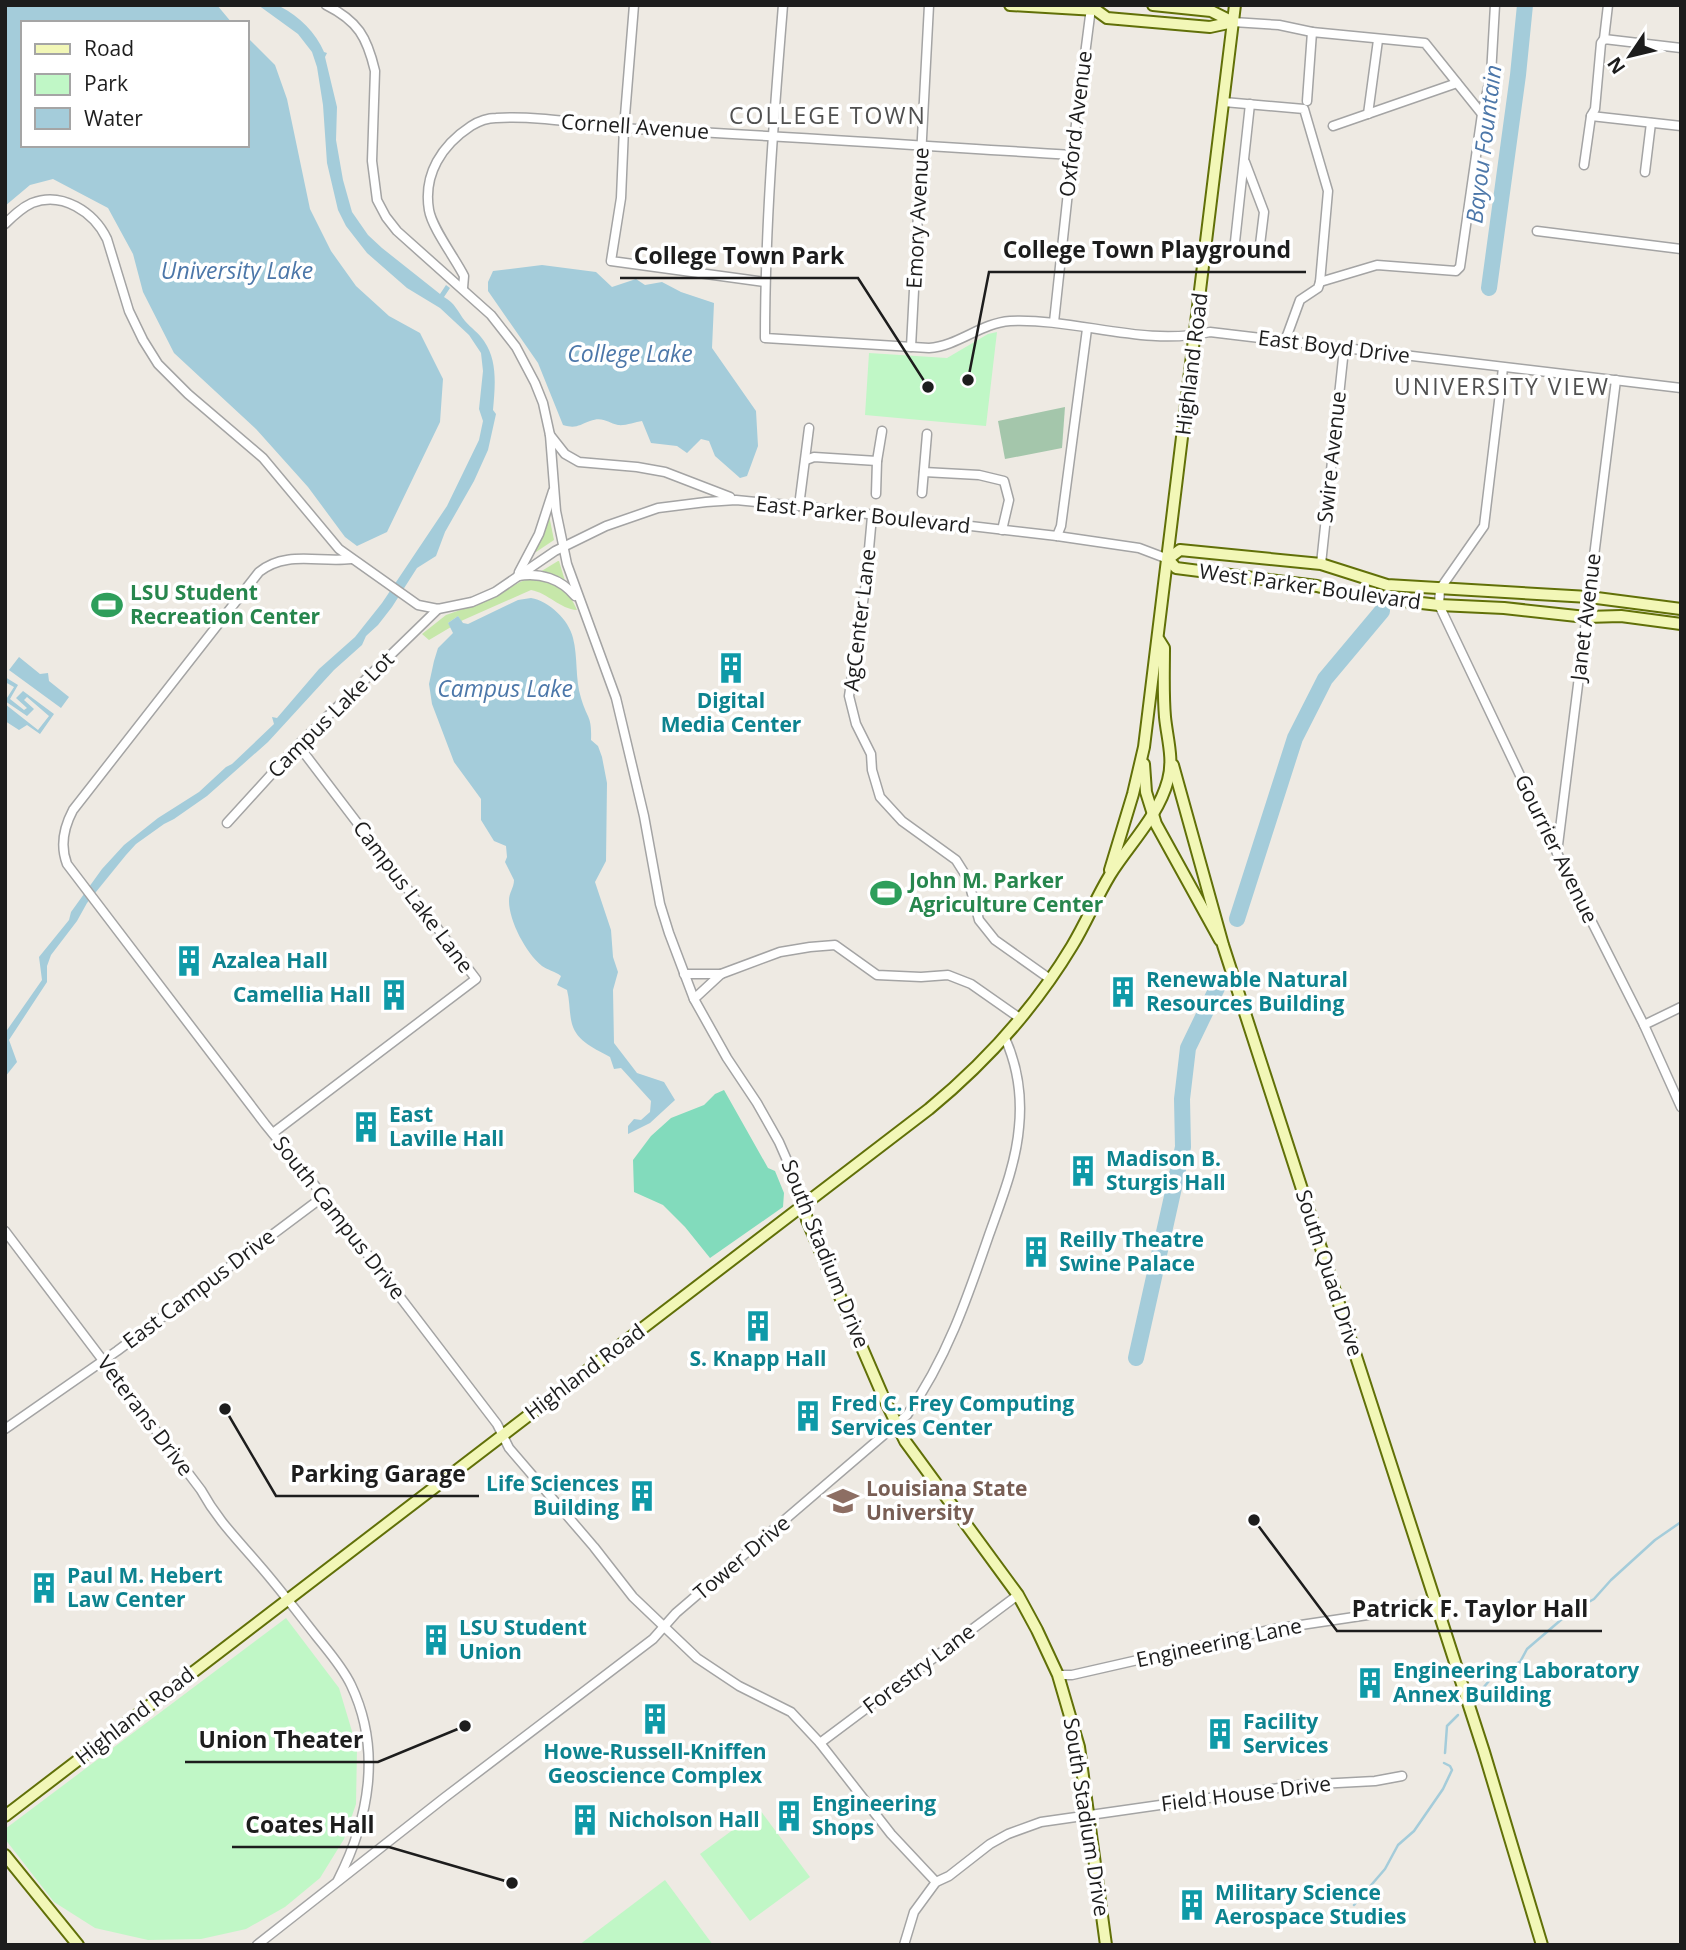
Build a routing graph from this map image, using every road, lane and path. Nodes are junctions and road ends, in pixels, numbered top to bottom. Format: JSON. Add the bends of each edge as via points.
{"nodes":[{"id":1,"x":326,"y":5,"type":"edge"},
{"id":2,"x":634,"y":5,"type":"edge"},
{"id":3,"x":783,"y":5,"type":"edge"},
{"id":4,"x":929,"y":5,"type":"edge"},
{"id":5,"x":1010,"y":5,"type":"edge"},
{"id":6,"x":1153,"y":5,"type":"edge"},
{"id":7,"x":1235,"y":5,"type":"edge"},
{"id":8,"x":1494,"y":5,"type":"edge"},
{"id":9,"x":1608,"y":5,"type":"edge"},
{"id":10,"x":1095,"y":7,"type":"edge"},
{"id":11,"x":1233,"y":22,"type":"junction"},
{"id":12,"x":1312,"y":32,"type":"junction"},
{"id":13,"x":1604,"y":39,"type":"junction"},
{"id":14,"x":1378,"y":40,"type":"junction"},
{"id":15,"x":1681,"y":48,"type":"edge"},
{"id":16,"x":1457,"y":83,"type":"junction"},
{"id":17,"x":1307,"y":101,"type":"dead end"},
{"id":18,"x":1224,"y":102,"type":"junction"},
{"id":19,"x":1250,"y":104,"type":"junction"},
{"id":20,"x":1368,"y":114,"type":"junction"},
{"id":21,"x":1482,"y":114,"type":"junction"},
{"id":22,"x":1591,"y":116,"type":"junction"},
{"id":23,"x":1651,"y":123,"type":"junction"},
{"id":24,"x":1333,"y":126,"type":"dead end"},
{"id":25,"x":1681,"y":126,"type":"edge"},
{"id":26,"x":624,"y":128,"type":"junction"},
{"id":27,"x":773,"y":135,"type":"junction"},
{"id":28,"x":922,"y":146,"type":"junction"},
{"id":29,"x":1072,"y":155,"type":"junction"},
{"id":30,"x":1244,"y":158,"type":"junction"},
{"id":31,"x":1584,"y":165,"type":"dead end"},
{"id":32,"x":1645,"y":172,"type":"dead end"},
{"id":33,"x":5,"y":224,"type":"edge"},
{"id":34,"x":1537,"y":231,"type":"dead end"},
{"id":35,"x":1206,"y":247,"type":"junction"},
{"id":36,"x":1681,"y":249,"type":"edge"},
{"id":37,"x":1234,"y":251,"type":"junction"},
{"id":38,"x":765,"y":282,"type":"junction"},
{"id":39,"x":1320,"y":282,"type":"junction"},
{"id":40,"x":463,"y":288,"type":"junction"},
{"id":41,"x":1054,"y":322,"type":"junction"},
{"id":42,"x":1087,"y":329,"type":"junction"},
{"id":43,"x":1196,"y":335,"type":"junction"},
{"id":44,"x":1285,"y":341,"type":"junction"},
{"id":45,"x":911,"y":347,"type":"junction"},
{"id":46,"x":1344,"y":349,"type":"junction"},
{"id":47,"x":1503,"y":368,"type":"junction"},
{"id":48,"x":1616,"y":380,"type":"junction"},
{"id":49,"x":1681,"y":388,"type":"edge"},
{"id":50,"x":809,"y":428,"type":"dead end"},
{"id":51,"x":882,"y":430,"type":"dead end"},
{"id":52,"x":927,"y":434,"type":"dead end"},
{"id":53,"x":551,"y":435,"type":"junction"},
{"id":54,"x":806,"y":460,"type":"junction"},
{"id":55,"x":877,"y":461,"type":"junction"},
{"id":56,"x":924,"y":472,"type":"junction"},
{"id":57,"x":554,"y":488,"type":"junction"},
{"id":58,"x":922,"y":493,"type":"dead end"},
{"id":59,"x":876,"y":494,"type":"dead end"},
{"id":60,"x":748,"y":502,"type":"junction"},
{"id":61,"x":799,"y":506,"type":"junction"},
{"id":62,"x":872,"y":516,"type":"junction"},
{"id":63,"x":1002,"y":530,"type":"junction"},
{"id":64,"x":1057,"y":536,"type":"junction"},
{"id":65,"x":564,"y":548,"type":"junction"},
{"id":66,"x":351,"y":559,"type":"junction"},
{"id":67,"x":1168,"y":559,"type":"junction"},
{"id":68,"x":1321,"y":564,"type":"junction"},
{"id":69,"x":515,"y":577,"type":"junction"},
{"id":70,"x":1440,"y":589,"type":"junction"},
{"id":71,"x":1589,"y":597,"type":"junction"},
{"id":72,"x":578,"y":599,"type":"junction"},
{"id":73,"x":1439,"y":605,"type":"junction"},
{"id":74,"x":438,"y":609,"type":"junction"},
{"id":75,"x":1681,"y":609,"type":"edge"},
{"id":76,"x":1586,"y":617,"type":"junction"},
{"id":77,"x":1681,"y":624,"type":"edge"},
{"id":78,"x":1158,"y":640,"type":"junction"},
{"id":79,"x":298,"y":746,"type":"junction"},
{"id":80,"x":1170,"y":757,"type":"junction"},
{"id":81,"x":1142,"y":758,"type":"junction"},
{"id":82,"x":1153,"y":815,"type":"junction"},
{"id":83,"x":227,"y":824,"type":"dead end"},
{"id":84,"x":1557,"y":853,"type":"junction"},
{"id":85,"x":1109,"y":876,"type":"junction"},
{"id":86,"x":1223,"y":945,"type":"junction"},
{"id":87,"x":684,"y":974,"type":"junction"},
{"id":88,"x":721,"y":974,"type":"junction"},
{"id":89,"x":1050,"y":979,"type":"junction"},
{"id":90,"x":694,"y":999,"type":"junction"},
{"id":91,"x":1681,"y":1007,"type":"edge"},
{"id":92,"x":1021,"y":1019,"type":"junction"},
{"id":93,"x":1644,"y":1025,"type":"junction"},
{"id":94,"x":1005,"y":1038,"type":"junction"},
{"id":95,"x":1681,"y":1107,"type":"edge"},
{"id":96,"x":273,"y":1133,"type":"junction"},
{"id":97,"x":324,"y":1196,"type":"junction"},
{"id":98,"x":804,"y":1205,"type":"junction"},
{"id":99,"x":5,"y":1231,"type":"edge"},
{"id":100,"x":103,"y":1361,"type":"junction"},
{"id":101,"x":897,"y":1425,"type":"junction"},
{"id":102,"x":5,"y":1429,"type":"edge"},
{"id":103,"x":502,"y":1435,"type":"junction"},
{"id":104,"x":1018,"y":1595,"type":"junction"},
{"id":105,"x":287,"y":1599,"type":"junction"},
{"id":106,"x":1434,"y":1601,"type":"junction"},
{"id":107,"x":663,"y":1628,"type":"junction"},
{"id":108,"x":1058,"y":1675,"type":"junction"},
{"id":109,"x":820,"y":1743,"type":"junction"},
{"id":110,"x":1402,"y":1776,"type":"dead end"},
{"id":111,"x":1090,"y":1814,"type":"junction"},
{"id":112,"x":5,"y":1816,"type":"edge"},
{"id":113,"x":5,"y":1855,"type":"edge"},
{"id":114,"x":936,"y":1882,"type":"junction"},
{"id":115,"x":337,"y":1883,"type":"junction"},
{"id":116,"x":78,"y":1945,"type":"edge"},
{"id":117,"x":257,"y":1945,"type":"edge"},
{"id":118,"x":904,"y":1945,"type":"edge"},
{"id":119,"x":1106,"y":1945,"type":"edge"},
{"id":120,"x":1542,"y":1945,"type":"edge"}],
"edges":[{"from":1,"to":40,"type":"street","name":"South Stadium Drive","via":[[356,25],[372,58],[373,174],[382,209],[397,231]]},
{"from":2,"to":26,"type":"street"},
{"from":3,"to":27,"type":"street"},
{"from":4,"to":28,"type":"street","name":"Emory Avenue"},
{"from":5,"to":10,"type":"street"},
{"from":6,"to":11,"type":"street","via":[[1211,10]]},
{"from":7,"to":11,"type":"street","name":"Highland Road"},
{"from":8,"to":21,"type":"street","via":[[1491,75]]},
{"from":9,"to":13,"type":"street"},
{"from":10,"to":11,"type":"street","via":[[1107,18],[1210,27]]},
{"from":10,"to":29,"type":"street","name":"Oxford Avenue"},
{"from":11,"to":12,"type":"street"},
{"from":11,"to":18,"type":"street","name":"Highland Road"},
{"from":12,"to":14,"type":"street"},
{"from":12,"to":17,"type":"street"},
{"from":13,"to":15,"type":"street"},
{"from":13,"to":22,"type":"street"},
{"from":14,"to":16,"type":"street","via":[[1425,43]]},
{"from":14,"to":20,"type":"street"},
{"from":16,"to":20,"type":"street"},
{"from":16,"to":21,"type":"street"},
{"from":18,"to":19,"type":"street"},
{"from":18,"to":35,"type":"street","name":"Highland Road"},
{"from":19,"to":30,"type":"street"},
{"from":19,"to":39,"type":"street","via":[[1304,108],[1328,191]]},
{"from":20,"to":24,"type":"street"},
{"from":21,"to":39,"type":"street","via":[[1460,267],[1456,271],[1377,265]]},
{"from":22,"to":23,"type":"street"},
{"from":22,"to":31,"type":"street"},
{"from":23,"to":25,"type":"street"},
{"from":23,"to":32,"type":"street"},
{"from":26,"to":27,"type":"street","name":"Cornell Avenue"},
{"from":26,"to":38,"type":"street","via":[[621,198],[611,261]]},
{"from":26,"to":40,"type":"street","name":"Cornell Avenue","via":[[496,118],[472,125],[447,145],[433,169],[429,211],[464,276]]},
{"from":27,"to":28,"type":"street","name":"Cornell Avenue"},
{"from":27,"to":38,"type":"street"},
{"from":28,"to":29,"type":"street","name":"Cornell Avenue"},
{"from":28,"to":45,"type":"street","name":"Emory Avenue"},
{"from":29,"to":41,"type":"street","name":"Oxford Avenue"},
{"from":30,"to":37,"type":"street"},
{"from":30,"to":37,"type":"street","via":[[1264,212],[1259,253]]},
{"from":33,"to":66,"type":"street","via":[[25,207],[47,200],[71,204],[90,216],[107,239],[129,311],[158,364],[263,458],[327,537]]},
{"from":34,"to":36,"type":"street"},
{"from":35,"to":37,"type":"street"},
{"from":35,"to":43,"type":"street","name":"Highland Road"},
{"from":38,"to":45,"type":"street","name":"East Boyd Drive","via":[[765,338]]},
{"from":39,"to":44,"type":"street","via":[[1300,300]]},
{"from":40,"to":53,"type":"street","name":"South Stadium Drive","via":[[491,315],[523,358]]},
{"from":41,"to":42,"type":"street","name":"East Boyd Drive"},
{"from":41,"to":45,"type":"street","name":"East Boyd Drive","via":[[1008,321],[941,347]]},
{"from":42,"to":43,"type":"street","name":"East Boyd Drive","via":[[1180,338]]},
{"from":42,"to":64,"type":"street"},
{"from":43,"to":44,"type":"street","name":"East Boyd Drive","via":[[1210,332]]},
{"from":43,"to":67,"type":"street","name":"Highland Road"},
{"from":44,"to":46,"type":"street","name":"East Boyd Drive"},
{"from":46,"to":47,"type":"street","name":"East Boyd Drive"},
{"from":46,"to":68,"type":"street","name":"Swire Avenue"},
{"from":47,"to":48,"type":"street","name":"East Boyd Drive"},
{"from":47,"to":70,"type":"street","via":[[1484,526]]},
{"from":48,"to":49,"type":"street","name":"East Boyd Drive"},
{"from":48,"to":71,"type":"street","name":"Janet Avenue"},
{"from":50,"to":54,"type":"street"},
{"from":51,"to":55,"type":"street"},
{"from":52,"to":56,"type":"street"},
{"from":53,"to":57,"type":"street","name":"South Stadium Drive"},
{"from":53,"to":60,"type":"street","via":[[565,454],[579,462],[666,471]]},
{"from":54,"to":55,"type":"street"},
{"from":54,"to":61,"type":"street"},
{"from":55,"to":59,"type":"street"},
{"from":56,"to":58,"type":"street"},
{"from":56,"to":63,"type":"street","via":[[1004,481],[1009,500]]},
{"from":57,"to":65,"type":"street","name":"South Stadium Drive"},
{"from":57,"to":69,"type":"street","via":[[539,534]]},
{"from":60,"to":61,"type":"street","name":"East Parker Boulevard"},
{"from":60,"to":65,"type":"street","name":"East Parker Boulevard","via":[[658,508],[615,522]]},
{"from":61,"to":62,"type":"street","name":"East Parker Boulevard"},
{"from":62,"to":63,"type":"street","name":"East Parker Boulevard"},
{"from":62,"to":89,"type":"street","name":"AgCenter Lane","via":[[849,696],[871,754],[880,797],[902,821],[956,860],[968,879],[979,920],[995,940]]},
{"from":63,"to":64,"type":"street","name":"East Parker Boulevard"},
{"from":64,"to":67,"type":"street","name":"East Parker Boulevard","via":[[1146,550]]},
{"from":65,"to":69,"type":"street","name":"East Parker Boulevard"},
{"from":65,"to":72,"type":"street","name":"South Stadium Drive"},
{"from":66,"to":74,"type":"street","via":[[410,601]]},
{"from":66,"to":96,"type":"street","name":"South Campus Drive","via":[[286,558],[259,572],[73,810],[64,844],[65,859],[75,875]]},
{"from":67,"to":68,"type":"street","name":"West Parker Boulevard","via":[[1180,550]]},
{"from":67,"to":73,"type":"street","name":"West Parker Boulevard","via":[[1177,568]]},
{"from":67,"to":78,"type":"street","name":"Highland Road"},
{"from":68,"to":70,"type":"street","name":"West Parker Boulevard","via":[[1387,585]]},
{"from":69,"to":72,"type":"street","via":[[548,577]]},
{"from":69,"to":74,"type":"street","name":"East Parker Boulevard","via":[[495,592]]},
{"from":70,"to":71,"type":"street","name":"West Parker Boulevard"},
{"from":70,"to":73,"type":"street","name":"Gourrier Avenue"},
{"from":71,"to":75,"type":"street","name":"West Parker Boulevard"},
{"from":71,"to":76,"type":"street","name":"Janet Avenue"},
{"from":72,"to":87,"type":"street","name":"South Stadium Drive","via":[[616,698],[660,904]]},
{"from":73,"to":76,"type":"street","name":"West Parker Boulevard"},
{"from":73,"to":84,"type":"street","name":"Gourrier Avenue"},
{"from":74,"to":79,"type":"street","name":"Campus Lake Lot"},
{"from":76,"to":77,"type":"street","name":"West Parker Boulevard","via":[[1622,616]]},
{"from":76,"to":84,"type":"street","name":"Janet Avenue"},
{"from":78,"to":80,"type":"street","name":"Highland Road","via":[[1164,648],[1164,716]]},
{"from":78,"to":81,"type":"street","name":"Highland Road"},
{"from":79,"to":83,"type":"street","name":"Campus Lake Lot"},
{"from":79,"to":96,"type":"street","name":"Campus Lake Lane","via":[[476,979]]},
{"from":80,"to":82,"type":"street","name":"Highland Road","via":[[1169,778]]},
{"from":80,"to":86,"type":"street","name":"South Quad Drive"},
{"from":81,"to":82,"type":"street","name":"South Quad Drive"},
{"from":81,"to":85,"type":"street","name":"Highland Road"},
{"from":82,"to":85,"type":"street","name":"Highland Road"},
{"from":82,"to":86,"type":"street","name":"South Quad Drive"},
{"from":84,"to":93,"type":"street","name":"Gourrier Avenue"},
{"from":85,"to":89,"type":"street","name":"Highland Road"},
{"from":86,"to":106,"type":"street","name":"South Quad Drive"},
{"from":87,"to":88,"type":"street"},
{"from":87,"to":90,"type":"street","name":"South Stadium Drive"},
{"from":88,"to":90,"type":"street"},
{"from":88,"to":92,"type":"street","via":[[780,952],[835,945],[877,975],[948,975],[971,984]]},
{"from":89,"to":92,"type":"street","name":"Highland Road"},
{"from":90,"to":98,"type":"street","name":"South Stadium Drive","via":[[779,1142]]},
{"from":91,"to":93,"type":"street"},
{"from":92,"to":94,"type":"street","name":"Highland Road"},
{"from":93,"to":95,"type":"street","name":"Gourrier Avenue"},
{"from":94,"to":98,"type":"street","name":"Highland Road","via":[[955,1088]]},
{"from":94,"to":101,"type":"street","name":"Tower Drive","via":[[1017,1075],[1019,1128],[1013,1162],[954,1331],[928,1384]]},
{"from":96,"to":97,"type":"street","name":"South Campus Drive"},
{"from":97,"to":100,"type":"street","name":"East Campus Drive"},
{"from":97,"to":103,"type":"street","name":"South Campus Drive"},
{"from":98,"to":101,"type":"street","name":"South Stadium Drive"},
{"from":98,"to":103,"type":"street","name":"Highland Road"},
{"from":99,"to":100,"type":"street","name":"Veterans Drive"},
{"from":100,"to":102,"type":"street","name":"East Campus Drive"},
{"from":100,"to":105,"type":"street","name":"Veterans Drive","via":[[215,1515]]},
{"from":101,"to":104,"type":"street","name":"South Stadium Drive"},
{"from":101,"to":107,"type":"street","name":"Tower Drive"},
{"from":103,"to":105,"type":"street","name":"Highland Road"},
{"from":103,"to":107,"type":"street","name":"South Campus Drive","via":[[524,1467]]},
{"from":104,"to":108,"type":"street","name":"South Stadium Drive"},
{"from":104,"to":109,"type":"street","name":"Forestry Lane"},
{"from":105,"to":112,"type":"street","name":"Highland Road"},
{"from":105,"to":115,"type":"street","name":"Veterans Drive","via":[[351,1685],[368,1744],[365,1812]]},
{"from":106,"to":108,"type":"street","name":"Engineering Lane"},
{"from":106,"to":120,"type":"street","name":"South Quad Drive"},
{"from":107,"to":109,"type":"street","name":"South Campus Drive","via":[[739,1686],[791,1713]]},
{"from":107,"to":115,"type":"street","name":"Tower Drive"},
{"from":108,"to":111,"type":"street","name":"South Stadium Drive","via":[[1074,1726]]},
{"from":109,"to":114,"type":"street","name":"South Campus Drive","via":[[891,1834]]},
{"from":110,"to":111,"type":"street","name":"Field House Drive","via":[[1287,1786]]},
{"from":111,"to":114,"type":"street","name":"Field House Drive","via":[[1041,1822],[1008,1834]]},
{"from":111,"to":119,"type":"street","name":"South Stadium Drive"},
{"from":113,"to":116,"type":"street"},
{"from":114,"to":118,"type":"street","name":"Field House Drive","via":[[914,1912]]},
{"from":115,"to":117,"type":"street","name":"Tower Drive"}]}
